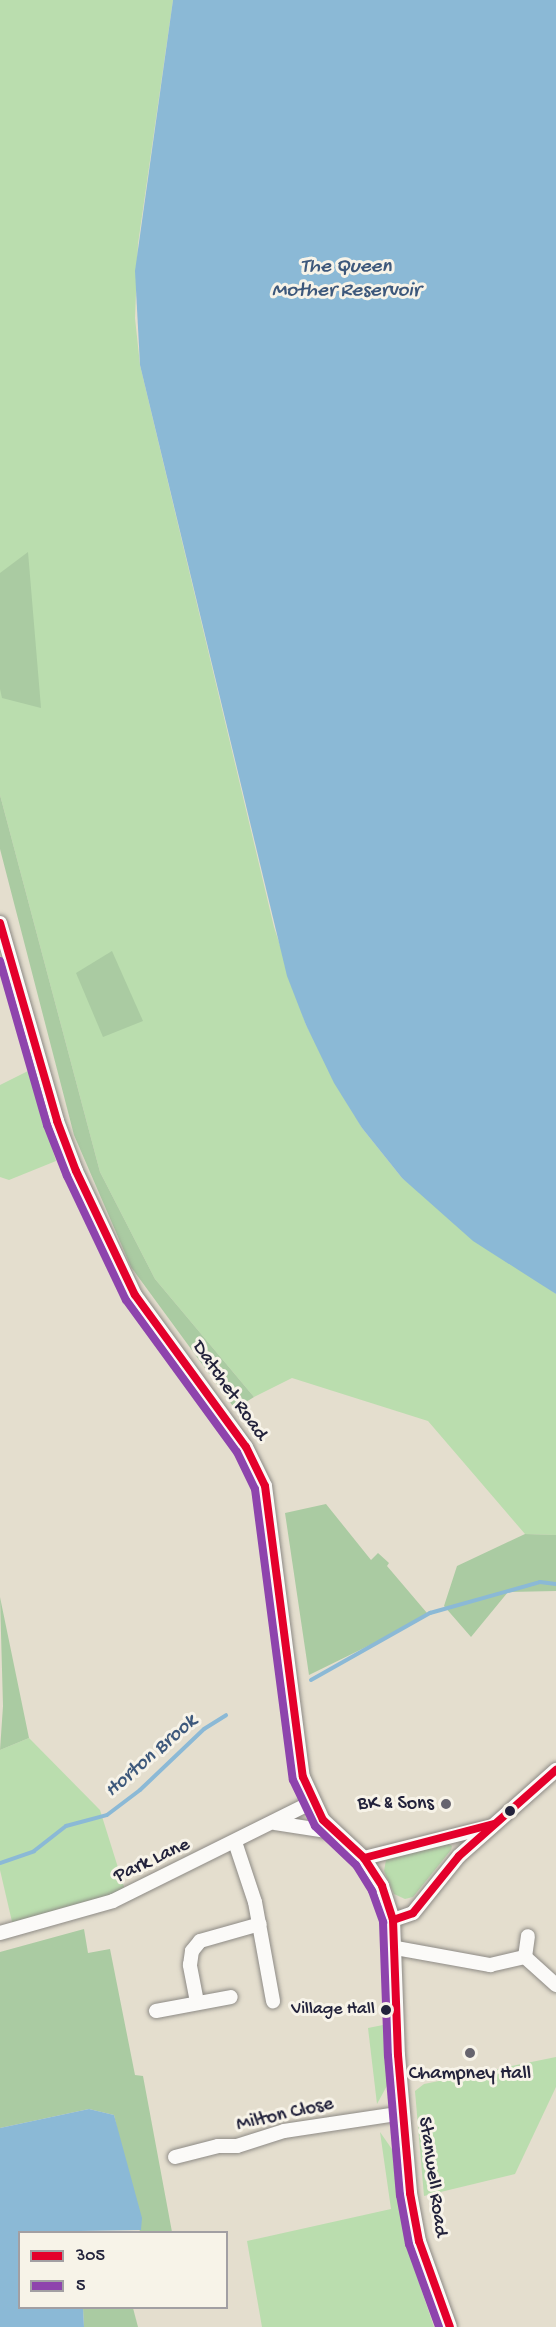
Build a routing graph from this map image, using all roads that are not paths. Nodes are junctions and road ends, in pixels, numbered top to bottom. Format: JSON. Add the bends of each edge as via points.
{"nodes":[{"id":1,"x":0,"y":923,"type":"edge"},
{"id":2,"x":556,"y":1770,"type":"edge"},
{"id":3,"x":312,"y":1802,"type":"junction"},
{"id":4,"x":275,"y":1823,"type":"junction"},
{"id":5,"x":492,"y":1826,"type":"junction"},
{"id":6,"x":333,"y":1832,"type":"junction"},
{"id":7,"x":236,"y":1842,"type":"junction"},
{"id":8,"x":364,"y":1858,"type":"junction"},
{"id":9,"x":393,"y":1920,"type":"junction"},
{"id":10,"x":260,"y":1924,"type":"junction"},
{"id":11,"x":0,"y":1933,"type":"edge"},
{"id":12,"x":528,"y":1936,"type":"dead end"},
{"id":13,"x":396,"y":1948,"type":"junction"},
{"id":14,"x":525,"y":1957,"type":"junction"},
{"id":15,"x":556,"y":1985,"type":"edge"},
{"id":16,"x":231,"y":1997,"type":"dead end"},
{"id":17,"x":273,"y":2001,"type":"dead end"},
{"id":18,"x":197,"y":2002,"type":"junction"},
{"id":19,"x":156,"y":2011,"type":"dead end"},
{"id":20,"x":403,"y":2113,"type":"junction"},
{"id":21,"x":176,"y":2157,"type":"dead end"},
{"id":22,"x":450,"y":2327,"type":"edge"}],
"edges":[{"from":1,"to":3,"type":"street","name":"Datchet Road","via":[[51,1101],[76,1171],[135,1295],[240,1439],[265,1486],[294,1732]]},
{"from":2,"to":5,"type":"street"},
{"from":3,"to":4,"type":"street","name":"Park Lane"},
{"from":3,"to":6,"type":"street","name":"Datchet Road"},
{"from":4,"to":6,"type":"street"},
{"from":4,"to":7,"type":"street","name":"Park Lane"},
{"from":5,"to":8,"type":"street"},
{"from":5,"to":9,"type":"street","via":[[459,1856],[413,1913]]},
{"from":6,"to":8,"type":"street","name":"Datchet Road"},
{"from":7,"to":10,"type":"street"},
{"from":7,"to":11,"type":"street","name":"Park Lane","via":[[113,1901]]},
{"from":8,"to":9,"type":"street","name":"Datchet Road","via":[[382,1886]]},
{"from":9,"to":13,"type":"street","name":"Stanwell Road"},
{"from":10,"to":17,"type":"street"},
{"from":10,"to":18,"type":"street","via":[[200,1941],[192,1951],[190,1965]]},
{"from":12,"to":14,"type":"street"},
{"from":13,"to":14,"type":"street","via":[[490,1965]]},
{"from":13,"to":20,"type":"street","name":"Stanwell Road","via":[[395,2001]]},
{"from":14,"to":15,"type":"street"},
{"from":16,"to":18,"type":"street"},
{"from":18,"to":19,"type":"street"},
{"from":20,"to":21,"type":"street","name":"Milton Close","via":[[284,2131],[237,2146],[218,2146]]},
{"from":20,"to":22,"type":"street","name":"Stanwell Road","via":[[419,2241]]}]}
